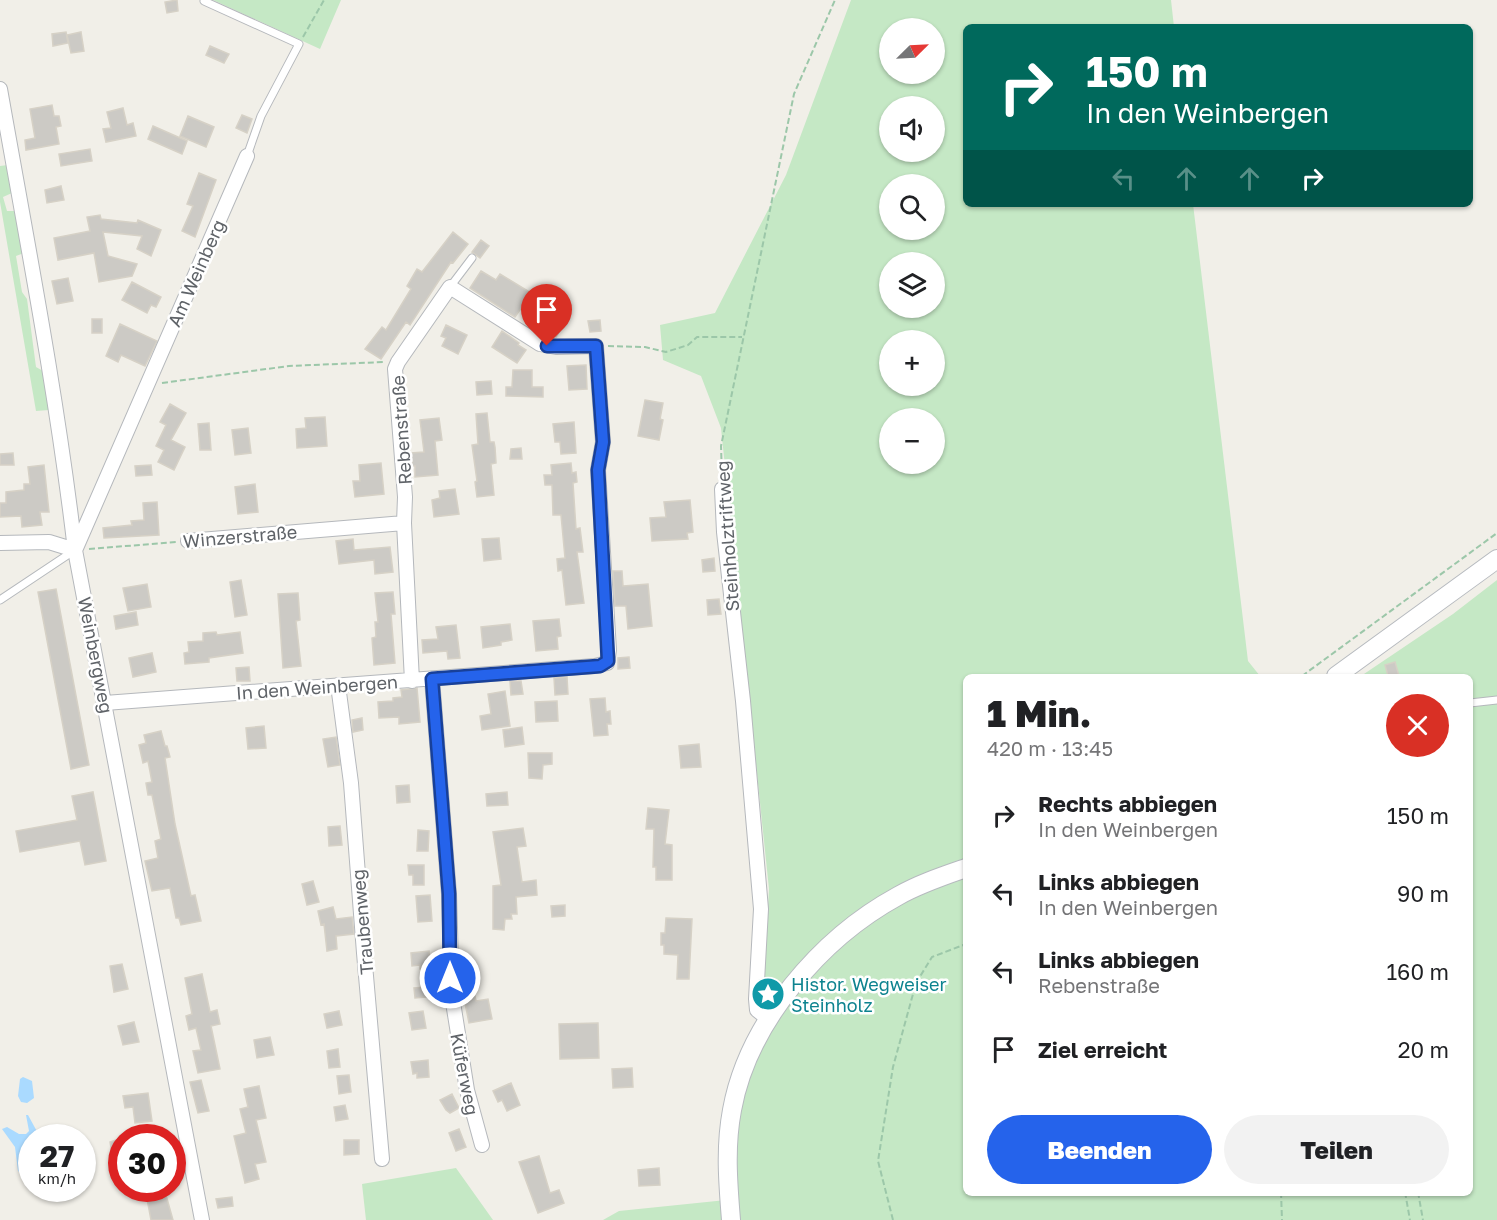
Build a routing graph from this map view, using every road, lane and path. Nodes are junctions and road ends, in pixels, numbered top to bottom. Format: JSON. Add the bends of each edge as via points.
{"nodes":[{"id":1,"x":324,"y":0,"type":"edge"},
{"id":2,"x":834,"y":0,"type":"edge"},
{"id":3,"x":204,"y":1,"type":"edge"},
{"id":4,"x":299,"y":44,"type":"junction"},
{"id":5,"x":0,"y":89,"type":"edge"},
{"id":6,"x":247,"y":156,"type":"joint"},
{"id":7,"x":472,"y":258,"type":"dead end"},
{"id":8,"x":450,"y":287,"type":"junction"},
{"id":9,"x":742,"y":338,"type":"junction"},
{"id":10,"x":596,"y":346,"type":"junction"},
{"id":11,"x":398,"y":362,"type":"junction"},
{"id":12,"x":148,"y":384,"type":"junction"},
{"id":13,"x":722,"y":489,"type":"joint"},
{"id":14,"x":404,"y":523,"type":"junction"},
{"id":15,"x":1497,"y":533,"type":"edge"},
{"id":16,"x":188,"y":541,"type":"joint"},
{"id":17,"x":0,"y":543,"type":"edge"},
{"id":18,"x":75,"y":550,"type":"junction"},
{"id":19,"x":1497,"y":559,"type":"edge"},
{"id":20,"x":0,"y":600,"type":"edge"},
{"id":21,"x":1305,"y":674,"type":"edge"},
{"id":22,"x":1339,"y":674,"type":"edge"},
{"id":23,"x":432,"y":679,"type":"junction"},
{"id":24,"x":412,"y":681,"type":"junction"},
{"id":25,"x":338,"y":685,"type":"junction"},
{"id":26,"x":1497,"y":700,"type":"edge"},
{"id":27,"x":105,"y":703,"type":"junction"},
{"id":28,"x":1473,"y":703,"type":"edge"},
{"id":29,"x":963,"y":869,"type":"edge"},
{"id":30,"x":963,"y":945,"type":"edge"},
{"id":31,"x":762,"y":1014,"type":"dead end"},
{"id":32,"x":482,"y":1145,"type":"dead end"},
{"id":33,"x":382,"y":1159,"type":"dead end"},
{"id":34,"x":1281,"y":1196,"type":"edge"},
{"id":35,"x":1406,"y":1196,"type":"edge"},
{"id":36,"x":1419,"y":1196,"type":"edge"},
{"id":37,"x":202,"y":1220,"type":"edge"},
{"id":38,"x":731,"y":1220,"type":"edge"},
{"id":39,"x":893,"y":1220,"type":"edge"},
{"id":40,"x":1282,"y":1220,"type":"edge"},
{"id":41,"x":1410,"y":1220,"type":"edge"},
{"id":42,"x":1423,"y":1220,"type":"edge"}],
"edges":[{"from":1,"to":4,"type":"path"},
{"from":2,"to":9,"type":"path","name":"Steinholztriftweg","via":[[794,94]]},
{"from":3,"to":4,"type":"lane"},
{"from":4,"to":6,"type":"lane","name":"Am Weinberg","via":[[261,116]]},
{"from":5,"to":18,"type":"street","name":"Weinbergweg","via":[[42,325]]},
{"from":6,"to":12,"type":"street","name":"Am Weinberg"},
{"from":7,"to":8,"type":"lane"},
{"from":8,"to":10,"type":"street","via":[[540,344]]},
{"from":8,"to":11,"type":"street","name":"Rebenstraße"},
{"from":9,"to":10,"type":"path","via":[[697,337],[688,345],[666,352],[645,347]]},
{"from":9,"to":13,"type":"path","name":"Steinholztriftweg","via":[[721,446]]},
{"from":10,"to":23,"type":"street","name":"In den Weinbergen","via":[[603,442],[598,470],[608,661],[600,666]]},
{"from":11,"to":12,"type":"path","via":[[289,366]]},
{"from":11,"to":14,"type":"street","name":"Rebenstraße","via":[[395,377]]},
{"from":12,"to":18,"type":"street","name":"Am Weinberg"},
{"from":13,"to":31,"type":"street","name":"Steinholztriftweg","via":[[761,909],[756,999]]},
{"from":14,"to":16,"type":"street","name":"Winzerstraße"},
{"from":14,"to":24,"type":"street","name":"Rebenstraße"},
{"from":15,"to":21,"type":"path"},
{"from":16,"to":18,"type":"path","name":"Winzerstraße"},
{"from":17,"to":18,"type":"street","via":[[48,542]]},
{"from":18,"to":20,"type":"lane"},
{"from":18,"to":27,"type":"street","name":"Weinbergweg"},
{"from":19,"to":22,"type":"main road"},
{"from":23,"to":24,"type":"street","name":"In den Weinbergen"},
{"from":23,"to":32,"type":"street","name":"Küferweg","via":[[449,894],[452,996],[467,1090]]},
{"from":24,"to":25,"type":"street","name":"In den Weinbergen"},
{"from":25,"to":27,"type":"street","name":"In den Weinbergen"},
{"from":25,"to":33,"type":"street","name":"Traubenweg","via":[[351,783]]},
{"from":26,"to":28,"type":"lane"},
{"from":27,"to":37,"type":"street","name":"Weinbergweg"},
{"from":29,"to":38,"type":"main road","via":[[900,895],[864,918],[815,959],[781,1002],[757,1041],[735,1094],[727,1151]]},
{"from":30,"to":39,"type":"path","via":[[932,957],[916,983],[893,1066],[878,1161]]},
{"from":34,"to":40,"type":"path"},
{"from":35,"to":41,"type":"path"},
{"from":36,"to":42,"type":"path"}]}
